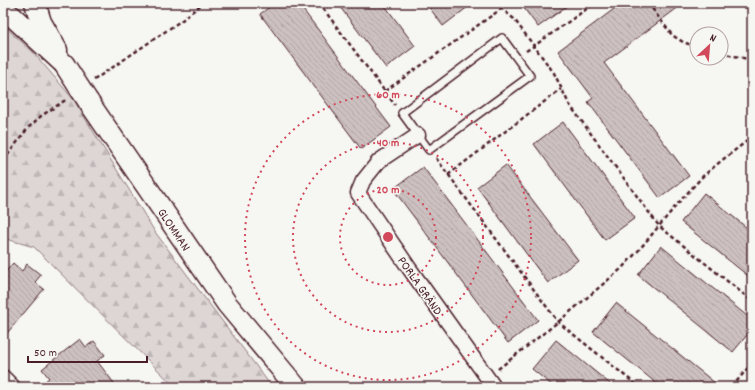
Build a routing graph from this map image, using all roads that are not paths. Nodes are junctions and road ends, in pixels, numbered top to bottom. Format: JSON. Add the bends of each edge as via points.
{"nodes":[{"id":1,"x":23,"y":3,"type":"edge"},
{"id":2,"x":35,"y":3,"type":"edge"},
{"id":3,"x":3,"y":9,"type":"edge"},
{"id":4,"x":64,"y":64,"type":"junction"},
{"id":5,"x":418,"y":136,"type":"junction"},
{"id":6,"x":3,"y":377,"type":"edge"},
{"id":7,"x":491,"y":382,"type":"edge"},
{"id":8,"x":13,"y":387,"type":"edge"},
{"id":9,"x":296,"y":387,"type":"edge"}],
"edges":[{"from":1,"to":3,"type":"street"},
{"from":2,"to":4,"type":"street","name":"GLOMMAN","via":[[41,22]]},
{"from":3,"to":4,"type":"street","name":"GLOMMAN"},
{"from":4,"to":9,"type":"street","name":"GLOMMAN","bridge":true,"via":[[81,98],[227,304]]},
{"from":5,"to":5,"type":"lane","via":[[402,113],[502,38],[530,76],[429,150]]},
{"from":5,"to":7,"type":"street","name":"PORLA GRÄND","via":[[379,162],[362,182],[358,193]]},
{"from":6,"to":8,"type":"street"}]}
